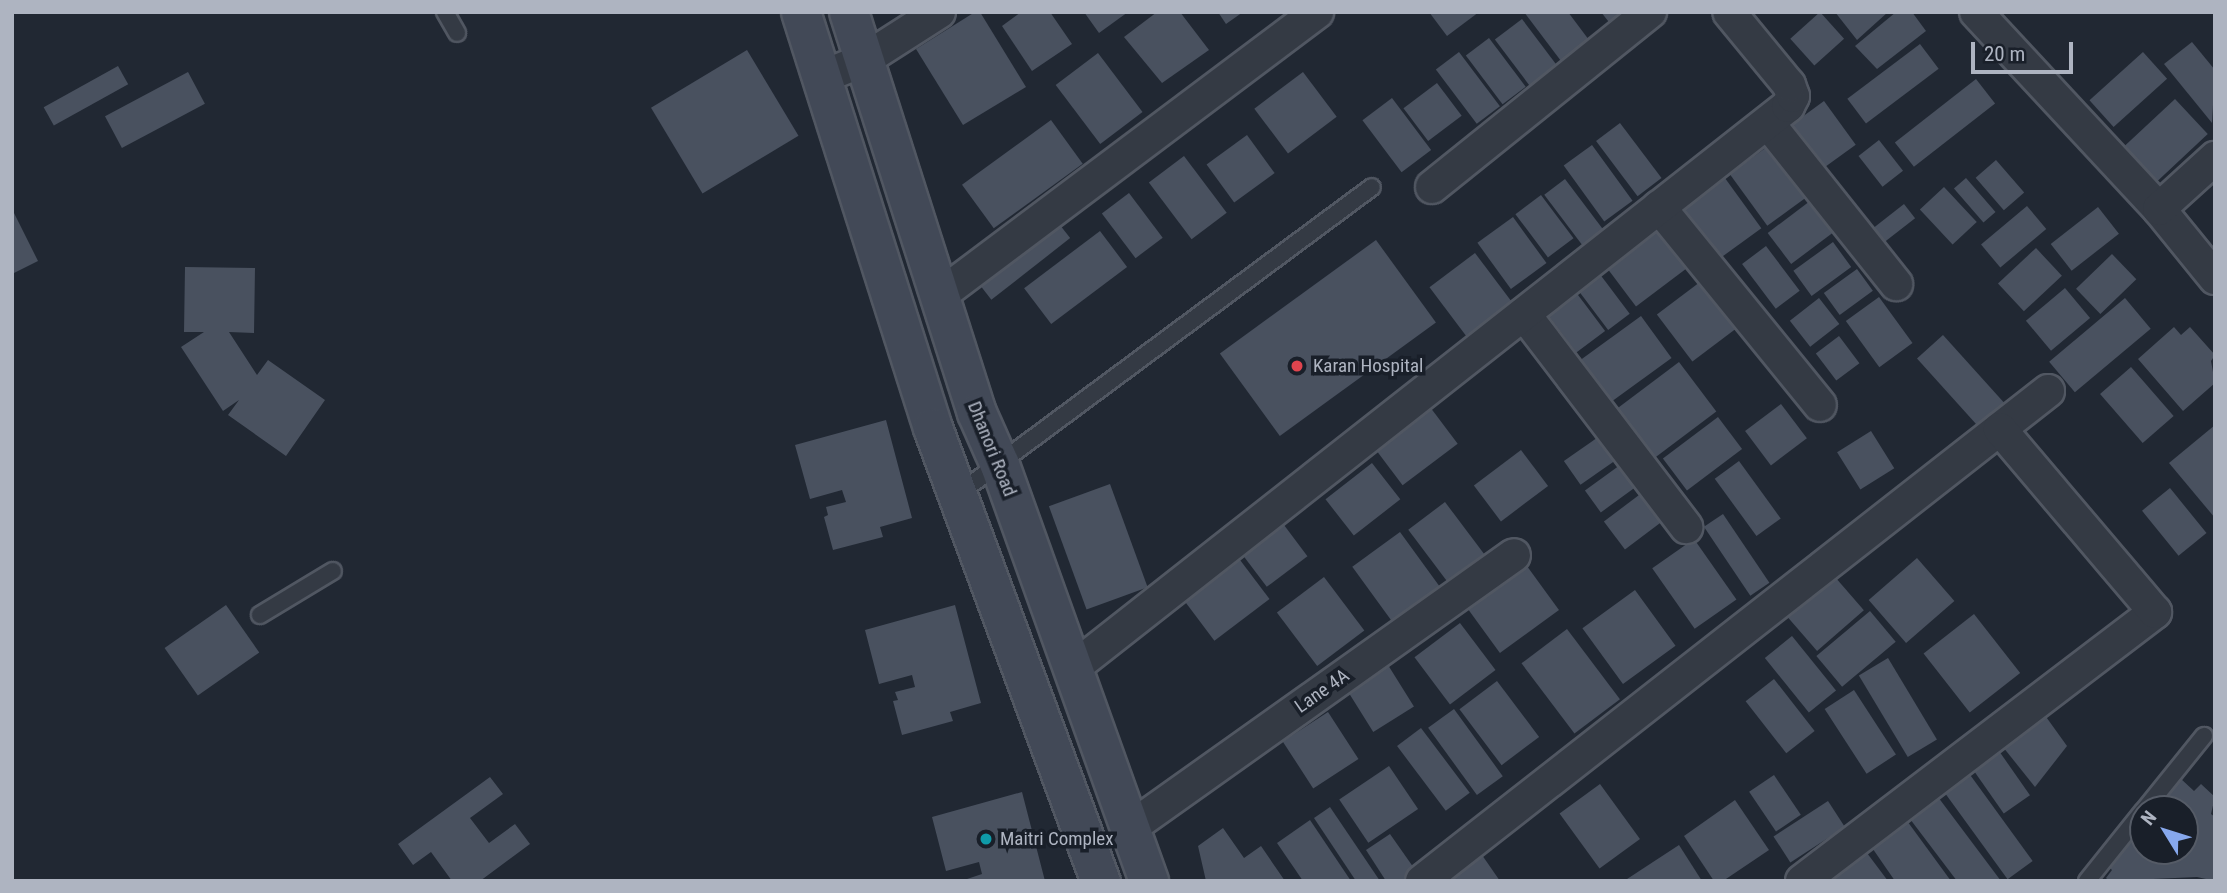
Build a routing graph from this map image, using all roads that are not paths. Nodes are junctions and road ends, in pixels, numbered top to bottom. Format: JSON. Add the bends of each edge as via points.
{"nodes":[{"id":1,"x":445,"y":12,"type":"edge"},
{"id":2,"x":802,"y":12,"type":"edge"},
{"id":3,"x":849,"y":12,"type":"edge"},
{"id":4,"x":939,"y":12,"type":"edge"},
{"id":5,"x":1317,"y":12,"type":"edge"},
{"id":6,"x":1650,"y":12,"type":"edge"},
{"id":7,"x":1729,"y":12,"type":"edge"},
{"id":8,"x":1976,"y":12,"type":"edge"},
{"id":9,"x":457,"y":33,"type":"dead end"},
{"id":10,"x":864,"y":60,"type":"junction"},
{"id":11,"x":822,"y":77,"type":"junction"},
{"id":12,"x":1768,"y":122,"type":"junction"},
{"id":13,"x":2215,"y":158,"type":"edge"},
{"id":14,"x":1372,"y":187,"type":"dead end"},
{"id":15,"x":1432,"y":187,"type":"dead end"},
{"id":16,"x":1660,"y":207,"type":"junction"},
{"id":17,"x":2158,"y":209,"type":"junction"},
{"id":18,"x":2215,"y":278,"type":"edge"},
{"id":19,"x":1896,"y":284,"type":"dead end"},
{"id":20,"x":939,"y":296,"type":"junction"},
{"id":21,"x":1524,"y":314,"type":"junction"},
{"id":22,"x":2048,"y":391,"type":"dead end"},
{"id":23,"x":1820,"y":405,"type":"dead end"},
{"id":24,"x":2000,"y":429,"type":"junction"},
{"id":25,"x":1000,"y":465,"type":"junction"},
{"id":26,"x":958,"y":494,"type":"junction"},
{"id":27,"x":1686,"y":527,"type":"dead end"},
{"id":28,"x":1514,"y":555,"type":"dead end"},
{"id":29,"x":333,"y":571,"type":"dead end"},
{"id":30,"x":260,"y":615,"type":"dead end"},
{"id":31,"x":1072,"y":669,"type":"junction"},
{"id":32,"x":2204,"y":736,"type":"dead end"},
{"id":33,"x":2156,"y":795,"type":"edge"},
{"id":34,"x":1130,"y":828,"type":"junction"},
{"id":35,"x":2129,"y":829,"type":"edge"},
{"id":36,"x":1101,"y":881,"type":"edge"},
{"id":37,"x":1149,"y":881,"type":"edge"},
{"id":38,"x":1422,"y":881,"type":"edge"},
{"id":39,"x":1802,"y":881,"type":"edge"},
{"id":40,"x":2087,"y":881,"type":"edge"}],
"edges":[{"from":1,"to":9,"type":"lane"},
{"from":2,"to":11,"type":"main road"},
{"from":3,"to":10,"type":"main road","name":"Dhanori Road"},
{"from":4,"to":10,"type":"street"},
{"from":5,"to":20,"type":"street"},
{"from":6,"to":15,"type":"street"},
{"from":7,"to":12,"type":"street","via":[[1793,96]]},
{"from":8,"to":17,"type":"street"},
{"from":10,"to":11,"type":"street"},
{"from":10,"to":20,"type":"main road","name":"Dhanori Road"},
{"from":11,"to":26,"type":"main road"},
{"from":12,"to":16,"type":"street"},
{"from":12,"to":19,"type":"street"},
{"from":13,"to":17,"type":"street"},
{"from":14,"to":25,"type":"lane"},
{"from":16,"to":21,"type":"street"},
{"from":16,"to":23,"type":"street"},
{"from":17,"to":18,"type":"street"},
{"from":20,"to":25,"type":"main road","name":"Dhanori Road","via":[[977,413]]},
{"from":21,"to":27,"type":"street"},
{"from":21,"to":31,"type":"street"},
{"from":22,"to":24,"type":"street"},
{"from":24,"to":38,"type":"street"},
{"from":24,"to":39,"type":"street","via":[[2155,612]]},
{"from":25,"to":26,"type":"lane"},
{"from":25,"to":31,"type":"main road","name":"Dhanori Road"},
{"from":26,"to":36,"type":"main road"},
{"from":28,"to":34,"type":"street","name":"Lane 4A"},
{"from":29,"to":30,"type":"lane"},
{"from":31,"to":34,"type":"main road","name":"Dhanori Road"},
{"from":32,"to":33,"type":"lane"},
{"from":34,"to":37,"type":"main road","name":"Dhanori Road"},
{"from":35,"to":40,"type":"lane"}]}
